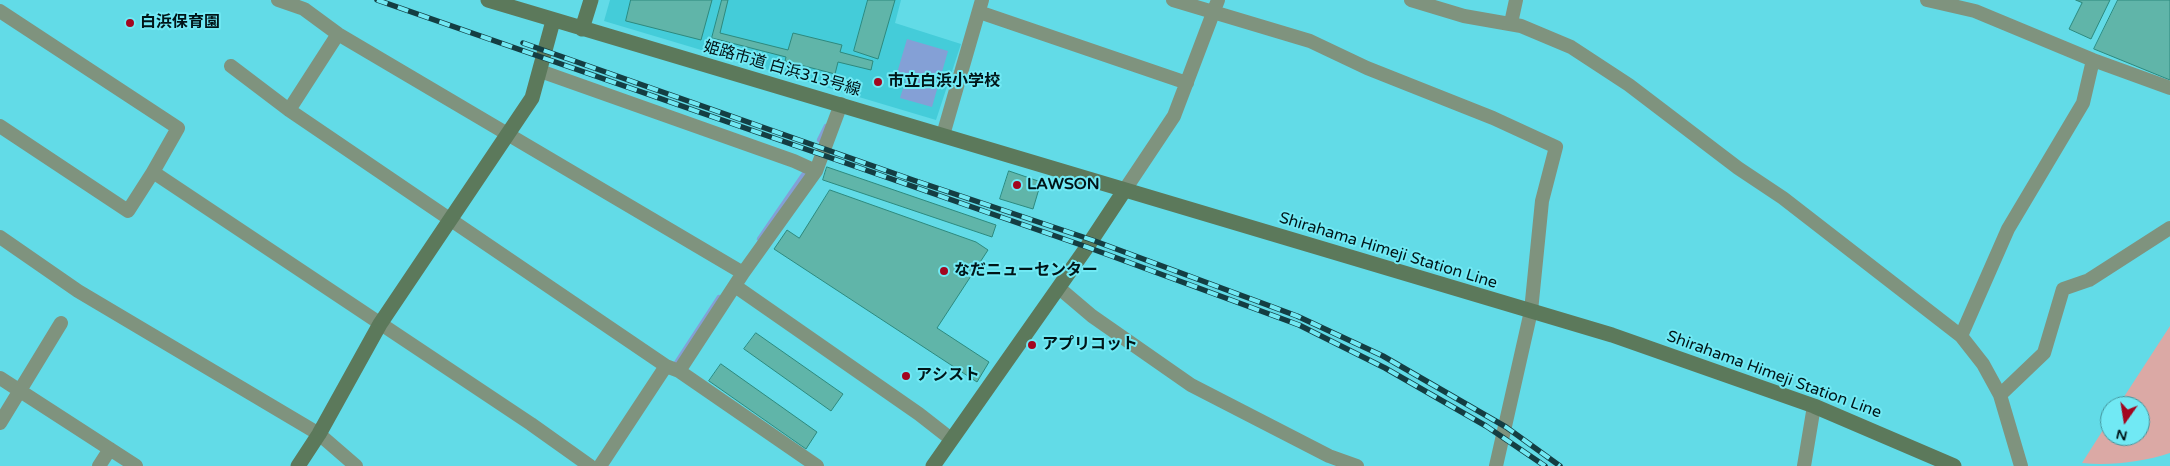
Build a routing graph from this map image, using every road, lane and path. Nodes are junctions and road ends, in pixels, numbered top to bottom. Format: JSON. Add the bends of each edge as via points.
{"nodes":[{"id":1,"x":278,"y":0,"type":"edge"},
{"id":2,"x":488,"y":0,"type":"edge"},
{"id":3,"x":590,"y":0,"type":"edge"},
{"id":4,"x":1173,"y":0,"type":"edge"},
{"id":5,"x":1411,"y":0,"type":"edge"},
{"id":6,"x":1516,"y":0,"type":"edge"},
{"id":7,"x":1927,"y":0,"type":"edge"},
{"id":8,"x":1976,"y":5,"type":"edge"},
{"id":9,"x":981,"y":6,"type":"edge"},
{"id":10,"x":1216,"y":6,"type":"edge"},
{"id":11,"x":0,"y":11,"type":"edge"},
{"id":12,"x":553,"y":21,"type":"junction"},
{"id":13,"x":1511,"y":24,"type":"junction"},
{"id":14,"x":582,"y":30,"type":"junction"},
{"id":15,"x":338,"y":34,"type":"junction"},
{"id":16,"x":2093,"y":60,"type":"junction"},
{"id":17,"x":230,"y":66,"type":"dead end"},
{"id":18,"x":540,"y":71,"type":"junction"},
{"id":19,"x":1187,"y":83,"type":"junction"},
{"id":20,"x":2170,"y":88,"type":"edge"},
{"id":21,"x":841,"y":104,"type":"junction"},
{"id":22,"x":289,"y":110,"type":"junction"},
{"id":23,"x":0,"y":126,"type":"edge"},
{"id":24,"x":508,"y":133,"type":"junction"},
{"id":25,"x":944,"y":135,"type":"junction"},
{"id":26,"x":816,"y":171,"type":"junction"},
{"id":27,"x":153,"y":172,"type":"junction"},
{"id":28,"x":1124,"y":190,"type":"junction"},
{"id":29,"x":451,"y":219,"type":"junction"},
{"id":30,"x":2170,"y":228,"type":"edge"},
{"id":31,"x":0,"y":237,"type":"edge"},
{"id":32,"x":744,"y":273,"type":"junction"},
{"id":33,"x":735,"y":286,"type":"junction"},
{"id":34,"x":1059,"y":288,"type":"junction"},
{"id":35,"x":1531,"y":311,"type":"junction"},
{"id":36,"x":61,"y":323,"type":"dead end"},
{"id":37,"x":380,"y":324,"type":"junction"},
{"id":38,"x":1961,"y":336,"type":"junction"},
{"id":39,"x":672,"y":368,"type":"junction"},
{"id":40,"x":0,"y":378,"type":"edge"},
{"id":41,"x":19,"y":390,"type":"junction"},
{"id":42,"x":2000,"y":395,"type":"junction"},
{"id":43,"x":1814,"y":406,"type":"junction"},
{"id":44,"x":0,"y":423,"type":"edge"},
{"id":45,"x":319,"y":434,"type":"junction"},
{"id":46,"x":951,"y":440,"type":"junction"},
{"id":47,"x":110,"y":449,"type":"junction"},
{"id":48,"x":99,"y":466,"type":"edge"},
{"id":49,"x":136,"y":466,"type":"edge"},
{"id":50,"x":298,"y":466,"type":"edge"},
{"id":51,"x":356,"y":466,"type":"edge"},
{"id":52,"x":590,"y":466,"type":"edge"},
{"id":53,"x":600,"y":466,"type":"edge"},
{"id":54,"x":817,"y":466,"type":"edge"},
{"id":55,"x":933,"y":466,"type":"edge"},
{"id":56,"x":1357,"y":466,"type":"edge"},
{"id":57,"x":1496,"y":466,"type":"edge"},
{"id":58,"x":1804,"y":466,"type":"edge"},
{"id":59,"x":1954,"y":466,"type":"edge"},
{"id":60,"x":2021,"y":466,"type":"edge"}],
"edges":[{"from":1,"to":15,"type":"street","via":[[304,10]]},
{"from":2,"to":12,"type":"street","name":"姫路市道 白浜313号線"},
{"from":3,"to":14,"type":"street"},
{"from":4,"to":10,"type":"street"},
{"from":5,"to":13,"type":"street","via":[[1464,16]]},
{"from":6,"to":13,"type":"street"},
{"from":7,"to":8,"type":"street"},
{"from":8,"to":16,"type":"street"},
{"from":9,"to":19,"type":"street"},
{"from":9,"to":25,"type":"street"},
{"from":10,"to":19,"type":"street"},
{"from":10,"to":35,"type":"street","via":[[1310,41],[1366,68],[1493,118],[1556,147],[1542,202]]},
{"from":11,"to":27,"type":"street","via":[[178,128]]},
{"from":12,"to":14,"type":"street","name":"姫路市道 白浜313号線"},
{"from":12,"to":18,"type":"street"},
{"from":13,"to":38,"type":"street","via":[[1571,46],[1629,85],[1783,198]]},
{"from":14,"to":21,"type":"street","name":"姫路市道 白浜313号線"},
{"from":15,"to":22,"type":"street"},
{"from":15,"to":24,"type":"street"},
{"from":16,"to":20,"type":"street"},
{"from":16,"to":38,"type":"street","via":[[2082,104],[2008,229]]},
{"from":17,"to":22,"type":"street"},
{"from":18,"to":24,"type":"street","via":[[532,98]]},
{"from":18,"to":26,"type":"street"},
{"from":19,"to":28,"type":"street","via":[[1174,116]]},
{"from":21,"to":25,"type":"street","name":"姫路市道 白浜313号線"},
{"from":21,"to":26,"type":"street"},
{"from":22,"to":29,"type":"street"},
{"from":23,"to":27,"type":"street","via":[[128,210]]},
{"from":24,"to":29,"type":"street"},
{"from":24,"to":32,"type":"street"},
{"from":25,"to":28,"type":"street","name":"姫路市道 白浜313号線"},
{"from":26,"to":32,"type":"street"},
{"from":27,"to":37,"type":"street"},
{"from":28,"to":34,"type":"street"},
{"from":28,"to":35,"type":"street","name":"Shirahama Himeji Station Line"},
{"from":29,"to":37,"type":"street"},
{"from":29,"to":39,"type":"street"},
{"from":30,"to":42,"type":"street","via":[[2088,280],[2064,289],[2044,353]]},
{"from":31,"to":45,"type":"street","via":[[78,291]]},
{"from":32,"to":33,"type":"street"},
{"from":33,"to":39,"type":"street"},
{"from":33,"to":46,"type":"street","via":[[919,414]]},
{"from":34,"to":46,"type":"street"},
{"from":34,"to":56,"type":"street","via":[[1092,316],[1191,385],[1329,456]]},
{"from":35,"to":43,"type":"street","name":"Shirahama Himeji Station Line","via":[[1621,338]]},
{"from":35,"to":57,"type":"street"},
{"from":36,"to":41,"type":"street"},
{"from":37,"to":45,"type":"street"},
{"from":37,"to":52,"type":"street"},
{"from":38,"to":42,"type":"street","via":[[1983,364]]},
{"from":39,"to":53,"type":"street"},
{"from":39,"to":54,"type":"street"},
{"from":40,"to":41,"type":"street"},
{"from":41,"to":44,"type":"street"},
{"from":41,"to":47,"type":"street"},
{"from":42,"to":60,"type":"street"},
{"from":43,"to":58,"type":"street"},
{"from":43,"to":59,"type":"street","name":"Shirahama Himeji Station Line"},
{"from":45,"to":50,"type":"street"},
{"from":45,"to":51,"type":"street"},
{"from":46,"to":55,"type":"street"},
{"from":47,"to":48,"type":"street"},
{"from":47,"to":49,"type":"street"}]}
